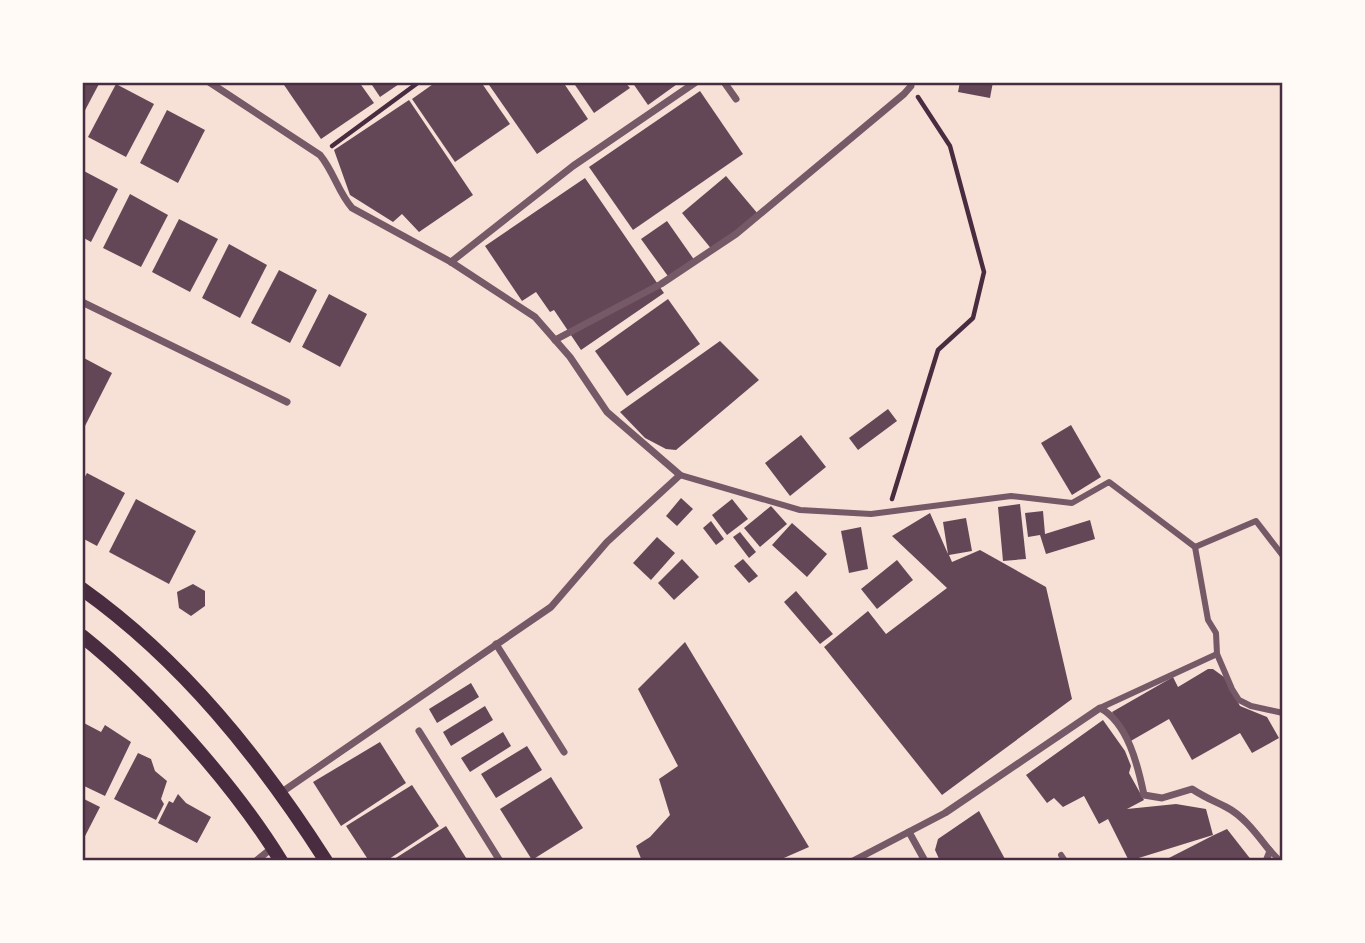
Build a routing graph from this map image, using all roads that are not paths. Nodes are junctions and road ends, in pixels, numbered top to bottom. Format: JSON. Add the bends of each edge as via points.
{"nodes":[{"id":1,"x":209,"y":82,"type":"edge"},
{"id":2,"x":696,"y":82,"type":"edge"},
{"id":3,"x":724,"y":82,"type":"edge"},
{"id":4,"x":911,"y":84,"type":"edge"},
{"id":5,"x":736,"y":99,"type":"dead end"},
{"id":6,"x":451,"y":262,"type":"junction"},
{"id":7,"x":82,"y":302,"type":"edge"},
{"id":8,"x":555,"y":340,"type":"junction"},
{"id":9,"x":287,"y":402,"type":"dead end"},
{"id":10,"x":680,"y":475,"type":"junction"},
{"id":11,"x":1195,"y":547,"type":"junction"},
{"id":12,"x":1283,"y":556,"type":"edge"},
{"id":13,"x":82,"y":589,"type":"edge"},
{"id":14,"x":82,"y":636,"type":"edge"},
{"id":15,"x":496,"y":644,"type":"junction"},
{"id":16,"x":1217,"y":654,"type":"junction"},
{"id":17,"x":1100,"y":708,"type":"junction"},
{"id":18,"x":1283,"y":713,"type":"edge"},
{"id":19,"x":419,"y":731,"type":"dead end"},
{"id":20,"x":564,"y":752,"type":"dead end"},
{"id":21,"x":282,"y":792,"type":"junction"},
{"id":22,"x":1252,"y":830,"type":"junction"},
{"id":23,"x":909,"y":832,"type":"junction"},
{"id":24,"x":272,"y":847,"type":"junction"},
{"id":25,"x":256,"y":861,"type":"edge"},
{"id":26,"x":281,"y":861,"type":"edge"},
{"id":27,"x":326,"y":861,"type":"edge"},
{"id":28,"x":500,"y":861,"type":"edge"},
{"id":29,"x":853,"y":861,"type":"edge"},
{"id":30,"x":925,"y":861,"type":"edge"},
{"id":31,"x":1266,"y":861,"type":"edge"},
{"id":32,"x":1280,"y":861,"type":"edge"}],
"edges":[{"from":1,"to":6,"type":"street","via":[[320,155],[352,208]]},
{"from":2,"to":6,"type":"street","via":[[573,166]]},
{"from":3,"to":5,"type":"street"},
{"from":4,"to":8,"type":"street","via":[[736,234],[661,284]]},
{"from":6,"to":8,"type":"street","via":[[535,317]]},
{"from":7,"to":9,"type":"street"},
{"from":8,"to":10,"type":"street","via":[[607,412]]},
{"from":10,"to":11,"type":"street","via":[[800,510],[887,513],[1011,496],[1072,503],[1109,482]]},
{"from":10,"to":15,"type":"street","via":[[607,542],[551,607]]},
{"from":11,"to":12,"type":"street","via":[[1256,521]]},
{"from":11,"to":16,"type":"street"},
{"from":13,"to":21,"type":"main road","via":[[173,666]]},
{"from":14,"to":24,"type":"main road","via":[[156,706]]},
{"from":15,"to":20,"type":"street"},
{"from":15,"to":21,"type":"street"},
{"from":16,"to":17,"type":"street"},
{"from":16,"to":18,"type":"street","via":[[1239,700]]},
{"from":17,"to":22,"type":"street","via":[[1124,736],[1144,795],[1162,798],[1192,789],[1231,810]]},
{"from":17,"to":23,"type":"street","via":[[945,813]]},
{"from":19,"to":28,"type":"street"},
{"from":21,"to":27,"type":"main road"},
{"from":22,"to":31,"type":"street","via":[[1270,851]]},
{"from":22,"to":32,"type":"street"},
{"from":23,"to":29,"type":"street"},
{"from":23,"to":30,"type":"street"},
{"from":24,"to":25,"type":"street"},
{"from":24,"to":26,"type":"main road"}]}
